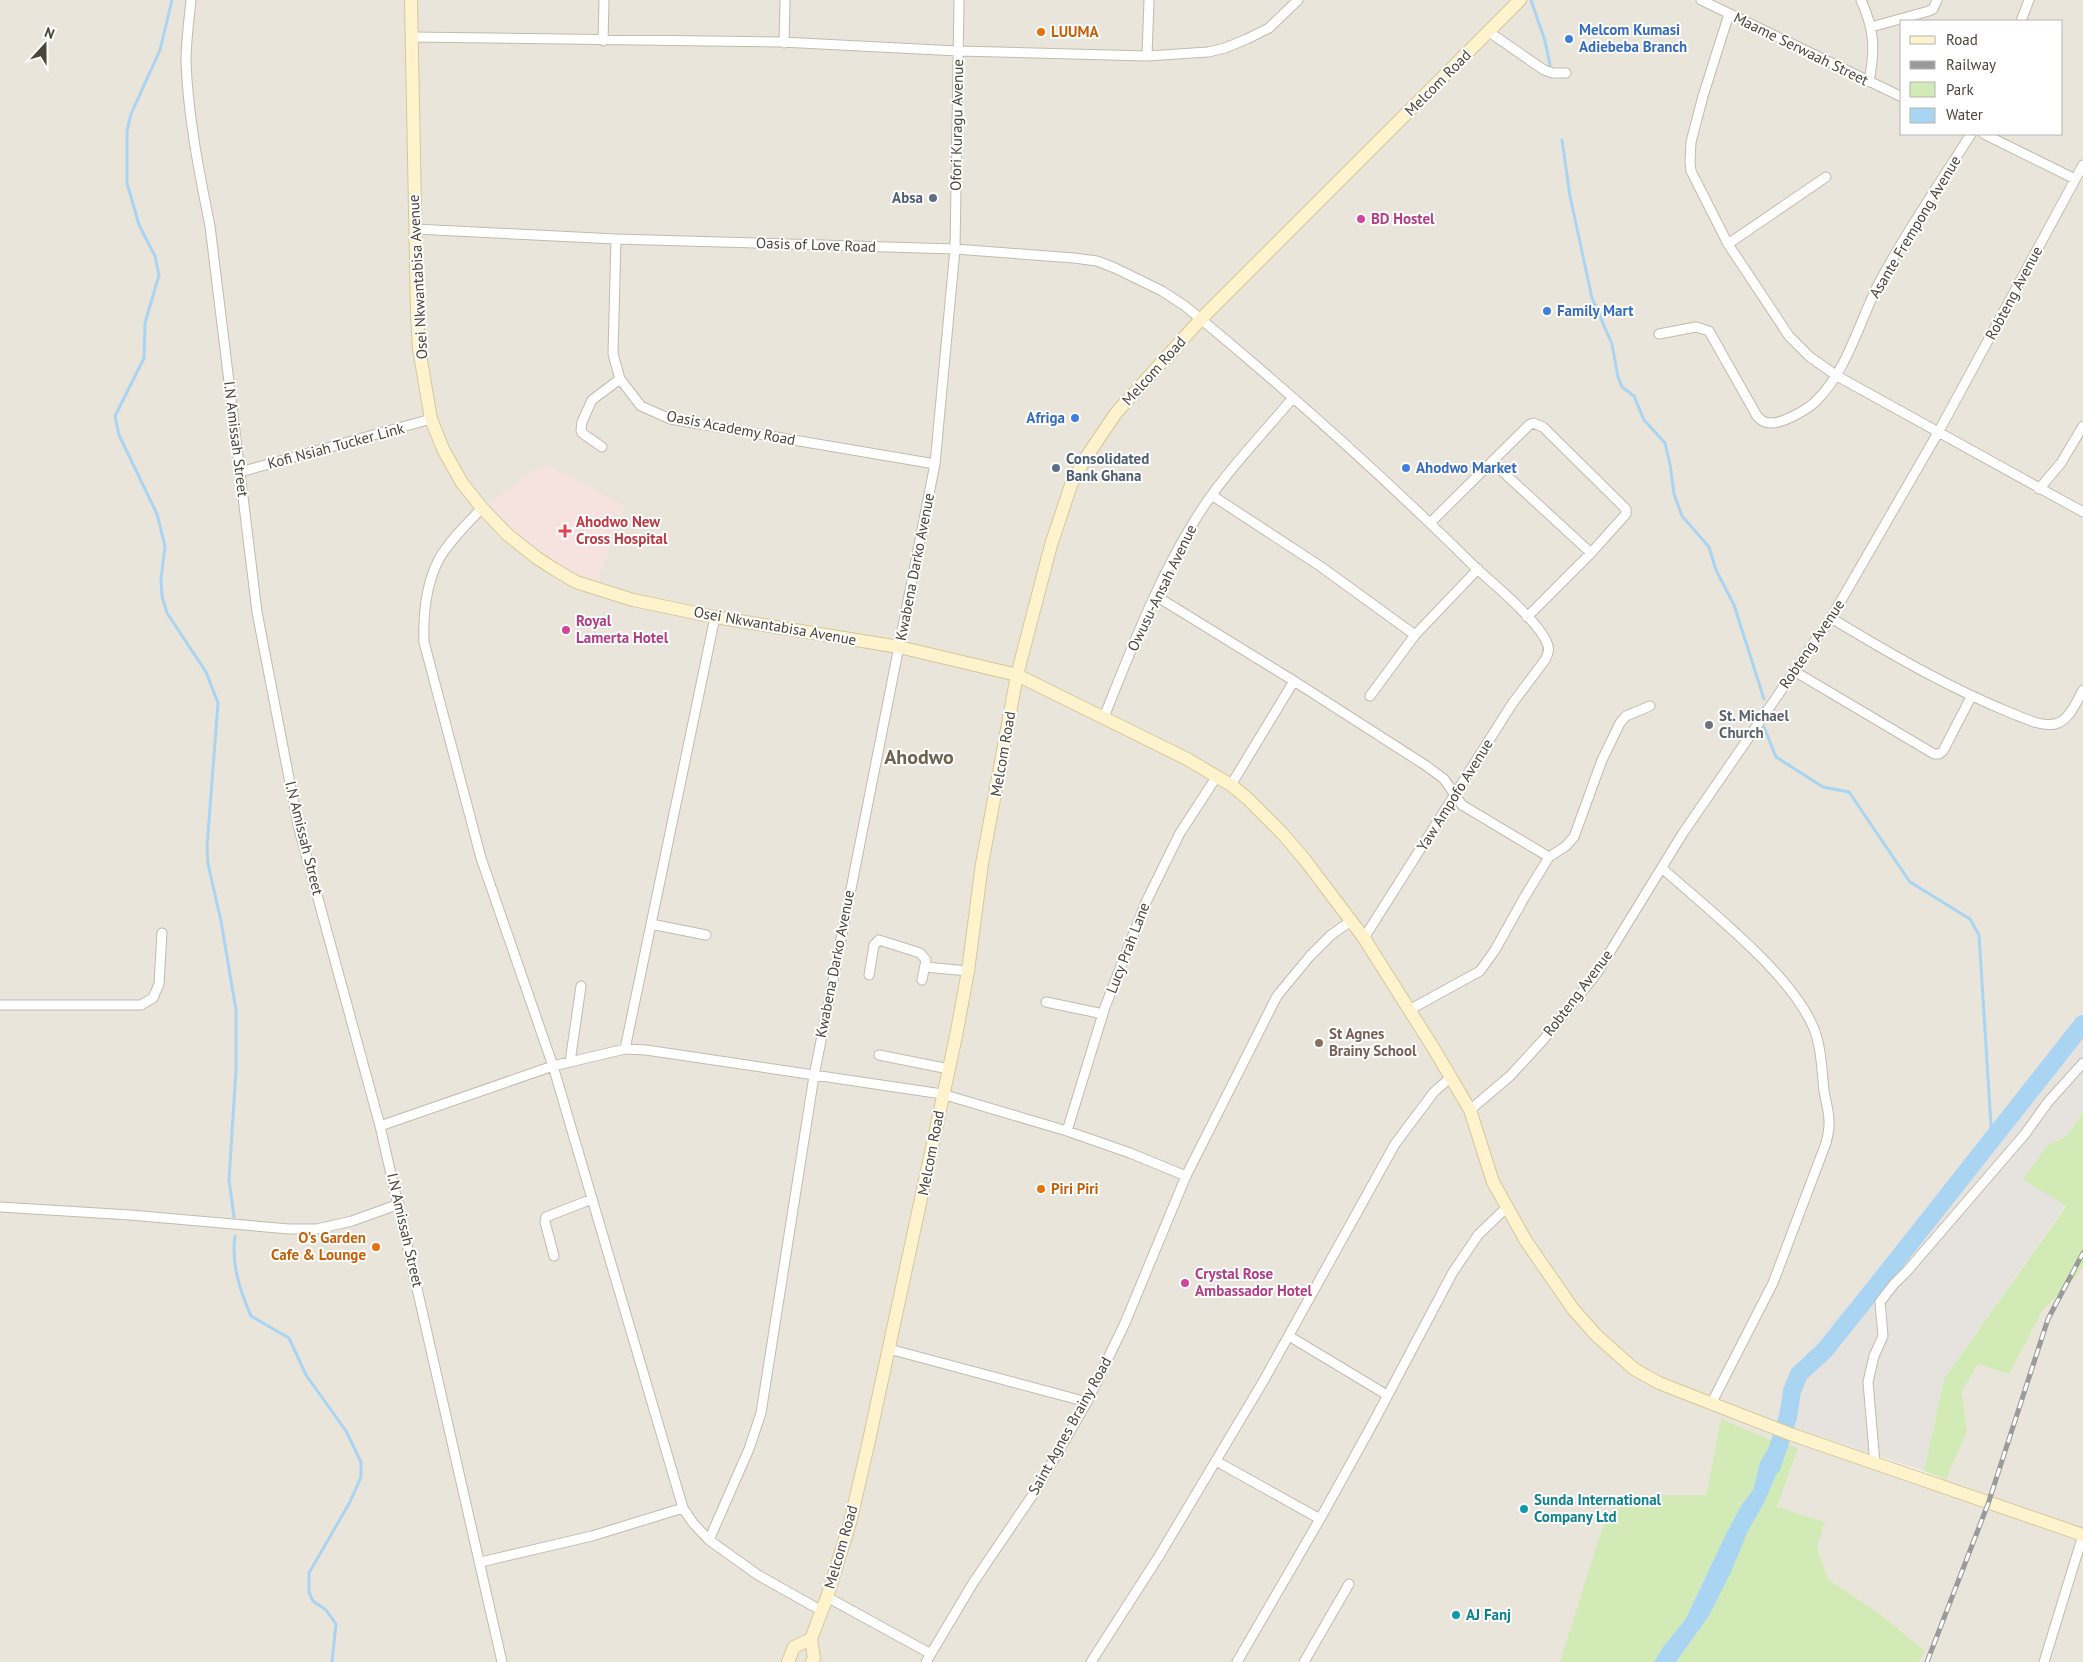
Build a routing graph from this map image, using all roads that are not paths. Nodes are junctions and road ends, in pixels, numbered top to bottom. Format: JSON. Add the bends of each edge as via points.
{"nodes":[{"id":1,"x":191,"y":0,"type":"edge"},
{"id":2,"x":411,"y":0,"type":"edge"},
{"id":3,"x":604,"y":0,"type":"edge"},
{"id":4,"x":785,"y":0,"type":"edge"},
{"id":5,"x":959,"y":0,"type":"edge"},
{"id":6,"x":1148,"y":0,"type":"edge"},
{"id":7,"x":1298,"y":0,"type":"edge"},
{"id":8,"x":1520,"y":0,"type":"edge"},
{"id":9,"x":1701,"y":0,"type":"edge"},
{"id":10,"x":1861,"y":0,"type":"edge"},
{"id":11,"x":1937,"y":0,"type":"edge"},
{"id":12,"x":2029,"y":0,"type":"edge"},
{"id":13,"x":1729,"y":14,"type":"junction"},
{"id":14,"x":2021,"y":20,"type":"edge"},
{"id":15,"x":1871,"y":27,"type":"junction"},
{"id":16,"x":1489,"y":32,"type":"junction"},
{"id":17,"x":413,"y":37,"type":"junction"},
{"id":18,"x":603,"y":41,"type":"junction"},
{"id":19,"x":784,"y":43,"type":"junction"},
{"id":20,"x":958,"y":51,"type":"junction"},
{"id":21,"x":1147,"y":56,"type":"junction"},
{"id":22,"x":1566,"y":73,"type":"dead end"},
{"id":23,"x":1869,"y":82,"type":"junction"},
{"id":24,"x":1900,"y":96,"type":"edge"},
{"id":25,"x":1970,"y":135,"type":"edge"},
{"id":26,"x":1986,"y":135,"type":"edge"},
{"id":27,"x":2083,"y":165,"type":"edge"},
{"id":28,"x":1826,"y":178,"type":"dead end"},
{"id":29,"x":2075,"y":179,"type":"junction"},
{"id":30,"x":415,"y":229,"type":"junction"},
{"id":31,"x":616,"y":239,"type":"junction"},
{"id":32,"x":1728,"y":244,"type":"junction"},
{"id":33,"x":955,"y":249,"type":"junction"},
{"id":34,"x":1201,"y":319,"type":"junction"},
{"id":35,"x":1659,"y":334,"type":"dead end"},
{"id":36,"x":1837,"y":376,"type":"junction"},
{"id":37,"x":620,"y":380,"type":"junction"},
{"id":38,"x":1292,"y":399,"type":"junction"},
{"id":39,"x":431,"y":420,"type":"junction"},
{"id":40,"x":2083,"y":426,"type":"edge"},
{"id":41,"x":1940,"y":432,"type":"junction"},
{"id":42,"x":602,"y":447,"type":"dead end"},
{"id":43,"x":1492,"y":462,"type":"junction"},
{"id":44,"x":935,"y":464,"type":"junction"},
{"id":45,"x":240,"y":472,"type":"junction"},
{"id":46,"x":2039,"y":489,"type":"junction"},
{"id":47,"x":1213,"y":496,"type":"junction"},
{"id":48,"x":482,"y":508,"type":"junction"},
{"id":49,"x":2083,"y":512,"type":"edge"},
{"id":50,"x":1431,"y":522,"type":"junction"},
{"id":51,"x":1590,"y":554,"type":"junction"},
{"id":52,"x":1478,"y":569,"type":"junction"},
{"id":53,"x":1156,"y":596,"type":"junction"},
{"id":54,"x":1527,"y":616,"type":"junction"},
{"id":55,"x":715,"y":617,"type":"junction"},
{"id":56,"x":1831,"y":618,"type":"junction"},
{"id":57,"x":1415,"y":635,"type":"junction"},
{"id":58,"x":899,"y":647,"type":"junction"},
{"id":59,"x":1549,"y":654,"type":"joint"},
{"id":60,"x":1794,"y":671,"type":"junction"},
{"id":61,"x":1017,"y":674,"type":"junction"},
{"id":62,"x":1294,"y":681,"type":"junction"},
{"id":63,"x":2083,"y":690,"type":"edge"},
{"id":64,"x":1370,"y":696,"type":"dead end"},
{"id":65,"x":1971,"y":697,"type":"junction"},
{"id":66,"x":1650,"y":706,"type":"dead end"},
{"id":67,"x":1104,"y":717,"type":"junction"},
{"id":68,"x":1217,"y":776,"type":"junction"},
{"id":69,"x":1230,"y":785,"type":"junction"},
{"id":70,"x":1454,"y":796,"type":"junction"},
{"id":71,"x":1549,"y":858,"type":"junction"},
{"id":72,"x":1662,"y":868,"type":"junction"},
{"id":73,"x":1351,"y":920,"type":"junction"},
{"id":74,"x":651,"y":924,"type":"junction"},
{"id":75,"x":162,"y":933,"type":"dead end"},
{"id":76,"x":706,"y":935,"type":"dead end"},
{"id":77,"x":1364,"y":938,"type":"junction"},
{"id":78,"x":925,"y":967,"type":"junction"},
{"id":79,"x":968,"y":971,"type":"junction"},
{"id":80,"x":869,"y":975,"type":"dead end"},
{"id":81,"x":922,"y":980,"type":"dead end"},
{"id":82,"x":581,"y":986,"type":"dead end"},
{"id":83,"x":1046,"y":1002,"type":"dead end"},
{"id":84,"x":0,"y":1005,"type":"edge"},
{"id":85,"x":1408,"y":1010,"type":"junction"},
{"id":86,"x":1103,"y":1014,"type":"junction"},
{"id":87,"x":625,"y":1049,"type":"junction"},
{"id":88,"x":879,"y":1055,"type":"dead end"},
{"id":89,"x":570,"y":1062,"type":"junction"},
{"id":90,"x":2083,"y":1063,"type":"edge"},
{"id":91,"x":553,"y":1066,"type":"junction"},
{"id":92,"x":949,"y":1069,"type":"junction"},
{"id":93,"x":814,"y":1076,"type":"junction"},
{"id":94,"x":1451,"y":1078,"type":"junction"},
{"id":95,"x":942,"y":1094,"type":"junction"},
{"id":96,"x":1470,"y":1110,"type":"junction"},
{"id":97,"x":380,"y":1126,"type":"junction"},
{"id":98,"x":1067,"y":1132,"type":"junction"},
{"id":99,"x":1186,"y":1176,"type":"junction"},
{"id":100,"x":592,"y":1200,"type":"junction"},
{"id":101,"x":399,"y":1204,"type":"junction"},
{"id":102,"x":0,"y":1207,"type":"edge"},
{"id":103,"x":1507,"y":1208,"type":"junction"},
{"id":104,"x":554,"y":1256,"type":"dead end"},
{"id":105,"x":1289,"y":1336,"type":"junction"},
{"id":106,"x":889,"y":1349,"type":"junction"},
{"id":107,"x":1387,"y":1395,"type":"junction"},
{"id":108,"x":1087,"y":1402,"type":"junction"},
{"id":109,"x":1711,"y":1404,"type":"junction"},
{"id":110,"x":1216,"y":1461,"type":"junction"},
{"id":111,"x":1874,"y":1464,"type":"junction"},
{"id":112,"x":683,"y":1508,"type":"junction"},
{"id":113,"x":1320,"y":1519,"type":"junction"},
{"id":114,"x":2083,"y":1535,"type":"edge"},
{"id":115,"x":709,"y":1540,"type":"junction"},
{"id":116,"x":481,"y":1562,"type":"junction"},
{"id":117,"x":1349,"y":1584,"type":"dead end"},
{"id":118,"x":827,"y":1597,"type":"junction"},
{"id":119,"x":822,"y":1611,"type":"junction"},
{"id":120,"x":812,"y":1639,"type":"junction"},
{"id":121,"x":928,"y":1658,"type":"edge"},
{"id":122,"x":1094,"y":1661,"type":"edge"},
{"id":123,"x":502,"y":1662,"type":"edge"},
{"id":124,"x":788,"y":1662,"type":"edge"},
{"id":125,"x":812,"y":1662,"type":"edge"},
{"id":126,"x":1237,"y":1662,"type":"edge"},
{"id":127,"x":1304,"y":1662,"type":"edge"},
{"id":128,"x":2044,"y":1662,"type":"edge"}],
"edges":[{"from":1,"to":45,"type":"street","name":"I.N Amissah Street","via":[[186,60],[188,83],[198,172],[210,226]]},
{"from":2,"to":17,"type":"main road","name":"Osei Nkwantabisa Avenue"},
{"from":3,"to":18,"type":"street"},
{"from":4,"to":19,"type":"street"},
{"from":5,"to":20,"type":"street","name":"Ofori Kuragu Avenue"},
{"from":6,"to":21,"type":"street"},
{"from":7,"to":21,"type":"street","via":[[1269,28],[1225,48]]},
{"from":8,"to":16,"type":"main road","name":"Melcom Road"},
{"from":9,"to":13,"type":"street","name":"Maame Serwaah Street"},
{"from":10,"to":15,"type":"street"},
{"from":11,"to":15,"type":"street","via":[[1934,9]]},
{"from":12,"to":14,"type":"street"},
{"from":13,"to":23,"type":"street","name":"Maame Serwaah Street"},
{"from":13,"to":32,"type":"street","via":[[1703,96],[1690,162],[1694,178]]},
{"from":15,"to":23,"type":"street","via":[[1874,55]]},
{"from":16,"to":22,"type":"street","via":[[1544,70]]},
{"from":16,"to":34,"type":"main road","name":"Melcom Road"},
{"from":17,"to":18,"type":"street"},
{"from":17,"to":30,"type":"main road","name":"Osei Nkwantabisa Avenue"},
{"from":18,"to":19,"type":"street"},
{"from":19,"to":20,"type":"street"},
{"from":20,"to":21,"type":"street"},
{"from":20,"to":33,"type":"street","name":"Ofori Kuragu Avenue"},
{"from":23,"to":24,"type":"street","name":"Maame Serwaah Street"},
{"from":25,"to":36,"type":"street","name":"Asante Frempong Avenue","via":[[1888,266]]},
{"from":26,"to":29,"type":"street"},
{"from":27,"to":29,"type":"street","name":"Robteng Avenue"},
{"from":28,"to":32,"type":"street"},
{"from":29,"to":41,"type":"street","name":"Robteng Avenue"},
{"from":30,"to":31,"type":"street","name":"Oasis of Love Road"},
{"from":30,"to":39,"type":"main road","name":"Osei Nkwantabisa Avenue","via":[[419,349]]},
{"from":31,"to":33,"type":"street","name":"Oasis of Love Road"},
{"from":31,"to":37,"type":"street","name":"Oasis Academy Road","via":[[613,354]]},
{"from":32,"to":36,"type":"street","via":[[1798,347]]},
{"from":33,"to":34,"type":"street","name":"Oasis of Love Road","via":[[1097,261],[1162,291]]},
{"from":33,"to":44,"type":"street","name":"Kwabena Darko Avenue"},
{"from":34,"to":38,"type":"street","name":"Oasis of Love Road"},
{"from":34,"to":61,"type":"main road","name":"Melcom Road","via":[[1116,413],[1071,485],[1051,545]]},
{"from":35,"to":36,"type":"street","name":"Asante Frempong Avenue","via":[[1696,328],[1708,331],[1757,416],[1770,424],[1812,406]]},
{"from":36,"to":41,"type":"street"},
{"from":37,"to":42,"type":"street","via":[[594,398],[582,422],[582,432]]},
{"from":37,"to":44,"type":"street","name":"Oasis Academy Road","via":[[641,406],[670,419]]},
{"from":38,"to":47,"type":"street","name":"Owusu-Ansah Avenue"},
{"from":38,"to":50,"type":"street","name":"Oasis of Love Road"},
{"from":39,"to":45,"type":"street","name":"Kofi Nsiah Tucker Link"},
{"from":39,"to":48,"type":"main road","name":"Osei Nkwantabisa Avenue","via":[[462,483]]},
{"from":40,"to":46,"type":"street","via":[[2061,463]]},
{"from":41,"to":46,"type":"street"},
{"from":41,"to":56,"type":"street","name":"Robteng Avenue"},
{"from":43,"to":50,"type":"street"},
{"from":43,"to":51,"type":"street"},
{"from":43,"to":51,"type":"street","via":[[1529,425],[1543,427],[1626,509],[1626,514]]},
{"from":44,"to":58,"type":"street","name":"Kwabena Darko Avenue"},
{"from":45,"to":97,"type":"street","name":"I.N Amissah Street","via":[[257,612],[298,825]]},
{"from":46,"to":49,"type":"street"},
{"from":47,"to":53,"type":"street","name":"Owusu-Ansah Avenue","via":[[1176,553]]},
{"from":47,"to":57,"type":"street","via":[[1320,566]]},
{"from":48,"to":55,"type":"main road","name":"Osei Nkwantabisa Avenue","via":[[537,558],[576,582],[633,600]]},
{"from":48,"to":91,"type":"street","via":[[439,559],[423,615],[424,642],[481,858]]},
{"from":50,"to":52,"type":"street","name":"Oasis of Love Road"},
{"from":51,"to":54,"type":"street"},
{"from":52,"to":54,"type":"street","name":"Oasis of Love Road"},
{"from":52,"to":57,"type":"street"},
{"from":53,"to":62,"type":"street"},
{"from":53,"to":67,"type":"street","name":"Owusu-Ansah Avenue"},
{"from":54,"to":59,"type":"street","name":"Oasis of Love Road","via":[[1548,644]]},
{"from":55,"to":58,"type":"main road","name":"Osei Nkwantabisa Avenue"},
{"from":55,"to":74,"type":"street"},
{"from":56,"to":60,"type":"street","name":"Robteng Avenue"},
{"from":56,"to":65,"type":"street"},
{"from":57,"to":64,"type":"street"},
{"from":58,"to":61,"type":"main road","name":"Osei Nkwantabisa Avenue"},
{"from":58,"to":93,"type":"street","name":"Kwabena Darko Avenue"},
{"from":59,"to":70,"type":"street","name":"Yaw Ampofo Avenue","via":[[1512,704]]},
{"from":60,"to":65,"type":"street","via":[[1934,754],[1943,751]]},
{"from":60,"to":72,"type":"street","name":"Robteng Avenue"},
{"from":61,"to":67,"type":"main road","name":"Osei Nkwantabisa Avenue"},
{"from":61,"to":79,"type":"main road","name":"Melcom Road","via":[[982,864]]},
{"from":62,"to":69,"type":"street"},
{"from":62,"to":70,"type":"street","via":[[1425,765],[1444,779]]},
{"from":63,"to":65,"type":"street","via":[[2063,721],[2056,724],[2036,722]]},
{"from":66,"to":71,"type":"street","via":[[1626,716],[1620,723],[1602,760],[1574,837]]},
{"from":67,"to":68,"type":"main road","name":"Osei Nkwantabisa Avenue"},
{"from":68,"to":69,"type":"main road","name":"Osei Nkwantabisa Avenue"},
{"from":68,"to":86,"type":"street","name":"Lucy Prah Lane","via":[[1163,864]]},
{"from":69,"to":73,"type":"main road","name":"Osei Nkwantabisa Avenue","via":[[1283,834]]},
{"from":70,"to":71,"type":"street","via":[[1462,805]]},
{"from":70,"to":77,"type":"street","name":"Yaw Ampofo Avenue"},
{"from":71,"to":85,"type":"street","via":[[1480,971]]},
{"from":72,"to":96,"type":"street","name":"Robteng Avenue","via":[[1597,972],[1570,1007],[1510,1076]]},
{"from":72,"to":109,"type":"street","via":[[1756,952],[1803,1008],[1817,1037],[1829,1111],[1830,1128],[1826,1143],[1773,1283]]},
{"from":73,"to":77,"type":"main road","name":"Osei Nkwantabisa Avenue"},
{"from":73,"to":99,"type":"street","name":"Saint Agnes Brainy Road","via":[[1310,956],[1277,996]]},
{"from":74,"to":76,"type":"street"},
{"from":74,"to":87,"type":"street"},
{"from":75,"to":84,"type":"street","via":[[159,984],[153,998],[141,1005]]},
{"from":77,"to":85,"type":"main road","name":"Osei Nkwantabisa Avenue"},
{"from":78,"to":79,"type":"street"},
{"from":78,"to":80,"type":"street","via":[[926,960],[920,953],[879,940],[874,945]]},
{"from":78,"to":81,"type":"street"},
{"from":79,"to":92,"type":"main road","name":"Melcom Road"},
{"from":82,"to":89,"type":"street"},
{"from":83,"to":86,"type":"street"},
{"from":85,"to":94,"type":"main road","name":"Osei Nkwantabisa Avenue"},
{"from":86,"to":98,"type":"street","name":"Lucy Prah Lane"},
{"from":87,"to":89,"type":"street"},
{"from":87,"to":93,"type":"street"},
{"from":88,"to":92,"type":"street"},
{"from":89,"to":91,"type":"street"},
{"from":90,"to":111,"type":"street","via":[[1880,1302],[1883,1336],[1868,1382]]},
{"from":91,"to":97,"type":"street"},
{"from":91,"to":100,"type":"street"},
{"from":92,"to":95,"type":"main road","name":"Melcom Road"},
{"from":93,"to":95,"type":"street"},
{"from":93,"to":115,"type":"street","name":"Kwabena Darko Avenue","via":[[761,1413],[749,1449]]},
{"from":94,"to":96,"type":"main road","name":"Osei Nkwantabisa Avenue"},
{"from":94,"to":105,"type":"street","via":[[1434,1092],[1395,1144]]},
{"from":95,"to":98,"type":"street"},
{"from":95,"to":106,"type":"main road","name":"Melcom Road"},
{"from":96,"to":103,"type":"main road","name":"Osei Nkwantabisa Avenue","via":[[1493,1182]]},
{"from":97,"to":101,"type":"street","name":"I.N Amissah Street"},
{"from":98,"to":99,"type":"street"},
{"from":99,"to":108,"type":"street","name":"Saint Agnes Brainy Road","via":[[1125,1323]]},
{"from":100,"to":104,"type":"street","via":[[546,1217]]},
{"from":100,"to":112,"type":"street"},
{"from":101,"to":102,"type":"street","via":[[352,1221],[317,1229]]},
{"from":101,"to":116,"type":"street","name":"I.N Amissah Street"},
{"from":103,"to":107,"type":"street","via":[[1478,1235],[1453,1272]]},
{"from":103,"to":109,"type":"main road","name":"Osei Nkwantabisa Avenue","via":[[1568,1302],[1596,1335],[1634,1369]]},
{"from":105,"to":107,"type":"street"},
{"from":105,"to":110,"type":"street"},
{"from":106,"to":108,"type":"street"},
{"from":106,"to":118,"type":"main road","name":"Melcom Road","via":[[850,1522]]},
{"from":107,"to":113,"type":"street"},
{"from":108,"to":121,"type":"street","name":"Saint Agnes Brainy Road","via":[[1036,1490],[973,1583]]},
{"from":109,"to":111,"type":"main road","name":"Osei Nkwantabisa Avenue"},
{"from":110,"to":113,"type":"street"},
{"from":110,"to":122,"type":"street"},
{"from":111,"to":114,"type":"main road","name":"Osei Nkwantabisa Avenue"},
{"from":112,"to":115,"type":"street"},
{"from":112,"to":116,"type":"street","via":[[592,1536]]},
{"from":113,"to":126,"type":"street"},
{"from":114,"to":128,"type":"street"},
{"from":115,"to":119,"type":"street","via":[[758,1575]]},
{"from":116,"to":123,"type":"street","name":"I.N Amissah Street"},
{"from":117,"to":127,"type":"street"},
{"from":118,"to":119,"type":"main road","name":"Melcom Road"},
{"from":118,"to":121,"type":"street"},
{"from":119,"to":120,"type":"main road","name":"Melcom Road"},
{"from":120,"to":124,"type":"main road","via":[[794,1648]]},
{"from":120,"to":125,"type":"main road","name":"Melcom Road"}]}
